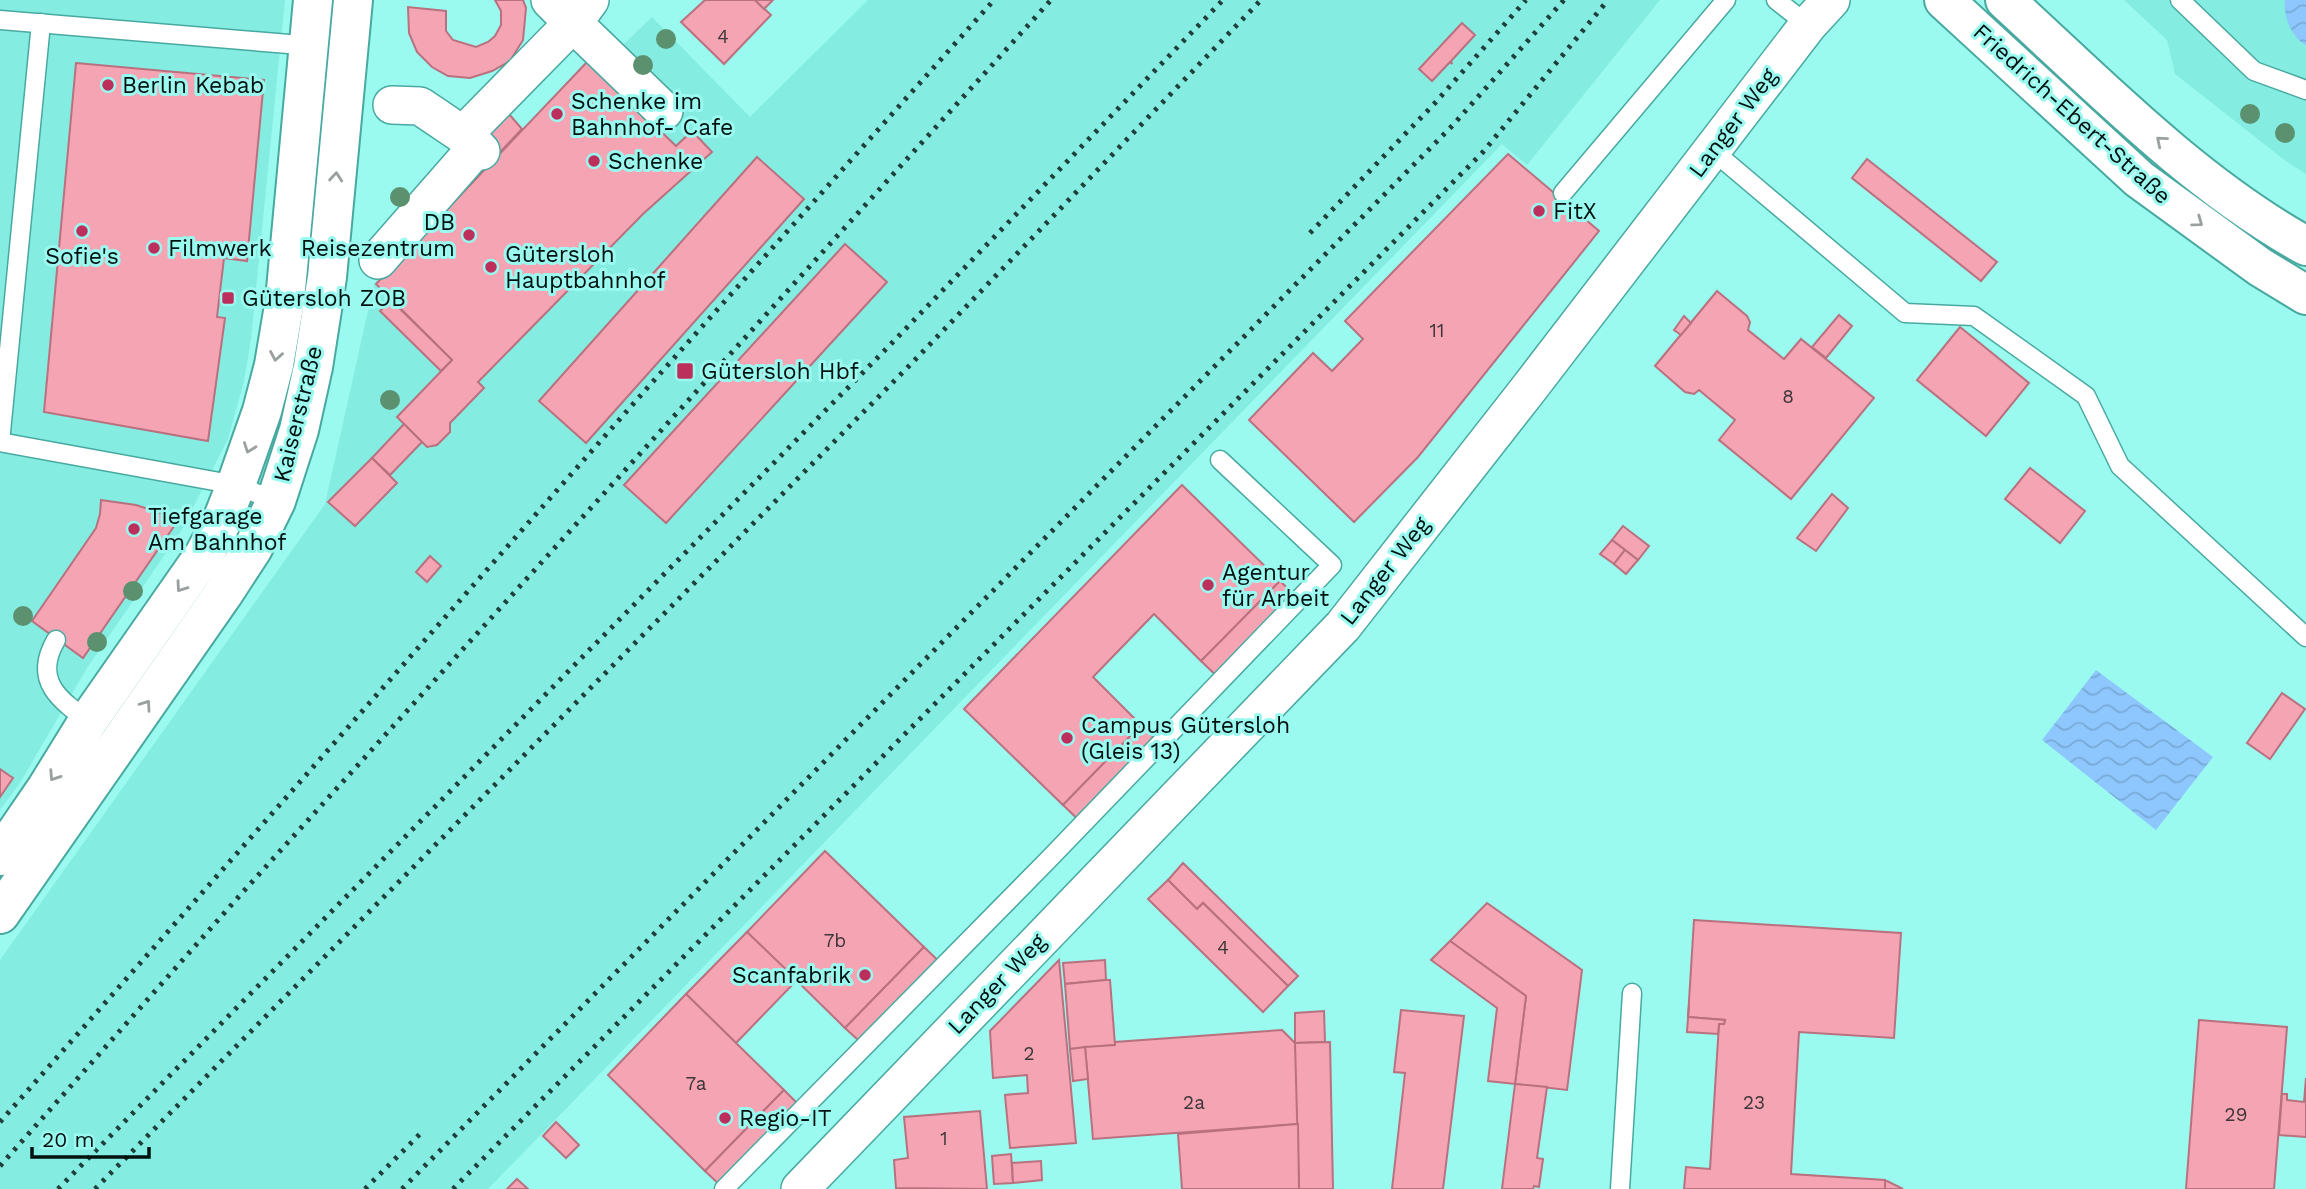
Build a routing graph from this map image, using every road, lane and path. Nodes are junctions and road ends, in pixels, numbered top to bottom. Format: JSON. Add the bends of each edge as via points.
{"nodes":[{"id":1,"x":313,"y":0,"type":"edge"},
{"id":2,"x":353,"y":0,"type":"edge"},
{"id":3,"x":1726,"y":0,"type":"edge"},
{"id":4,"x":1776,"y":0,"type":"edge"},
{"id":5,"x":1944,"y":0,"type":"edge"},
{"id":6,"x":2005,"y":0,"type":"edge"},
{"id":7,"x":2180,"y":0,"type":"edge"},
{"id":8,"x":571,"y":8,"type":"edge"},
{"id":9,"x":1819,"y":13,"type":"edge"},
{"id":10,"x":0,"y":20,"type":"edge"},
{"id":11,"x":41,"y":23,"type":"junction"},
{"id":12,"x":308,"y":46,"type":"junction"},
{"id":13,"x":348,"y":49,"type":"junction"},
{"id":14,"x":2306,"y":90,"type":"edge"},
{"id":15,"x":392,"y":105,"type":"dead end"},
{"id":16,"x":664,"y":111,"type":"dead end"},
{"id":17,"x":477,"y":147,"type":"junction"},
{"id":18,"x":1712,"y":150,"type":"junction"},
{"id":19,"x":1563,"y":194,"type":"dead end"},
{"id":20,"x":2306,"y":246,"type":"edge"},
{"id":21,"x":378,"y":260,"type":"dead end"},
{"id":22,"x":2306,"y":295,"type":"edge"},
{"id":23,"x":1220,"y":460,"type":"dead end"},
{"id":24,"x":236,"y":485,"type":"junction"},
{"id":25,"x":276,"y":501,"type":"junction"},
{"id":26,"x":2306,"y":637,"type":"edge"},
{"id":27,"x":56,"y":640,"type":"dead end"},
{"id":28,"x":88,"y":721,"type":"junction"},
{"id":29,"x":120,"y":742,"type":"junction"},
{"id":30,"x":0,"y":856,"type":"edge"},
{"id":31,"x":0,"y":914,"type":"edge"},
{"id":32,"x":1632,"y":993,"type":"dead end"},
{"id":33,"x":724,"y":1189,"type":"edge"},
{"id":34,"x":800,"y":1189,"type":"edge"},
{"id":35,"x":1620,"y":1189,"type":"edge"}],
"edges":[{"from":1,"to":12,"type":"main road","name":"Kaiserstraße"},
{"from":2,"to":13,"type":"main road","name":"Kaiserstraße"},
{"from":3,"to":19,"type":"lane"},
{"from":4,"to":9,"type":"lane"},
{"from":5,"to":22,"type":"main road","name":"Friedrich-Ebert-Straße","one_way":true,"via":[[2139,179],[2259,267]]},
{"from":20,"to":6,"type":"main road","name":"Friedrich-Ebert-Straße","one_way":true,"via":[[2244,207],[2161,142]]},
{"from":7,"to":14,"type":"lane","via":[[2254,71]]},
{"from":8,"to":16,"type":"street"},
{"from":8,"to":17,"type":"street"},
{"from":9,"to":18,"type":"street","name":"Langer Weg"},
{"from":10,"to":11,"type":"lane"},
{"from":11,"to":12,"type":"lane"},
{"from":11,"to":24,"type":"lane","via":[[0,442]]},
{"from":12,"to":13,"type":"lane"},
{"from":12,"to":24,"type":"main road","name":"Kaiserstraße","one_way":true,"via":[[285,300],[262,411]]},
{"from":25,"to":13,"type":"main road","name":"Kaiserstraße","one_way":true,"via":[[299,430],[323,306]]},
{"from":15,"to":17,"type":"street","via":[[421,107]]},
{"from":17,"to":21,"type":"street"},
{"from":18,"to":26,"type":"lane","via":[[1905,313],[1974,316],[2086,396],[2119,466]]},
{"from":18,"to":34,"type":"street","name":"Langer Weg","via":[[1343,626]]},
{"from":23,"to":33,"type":"lane","via":[[1332,565]]},
{"from":24,"to":25,"type":"lane"},
{"from":24,"to":28,"type":"main road","name":"Kaiserstraße","one_way":true,"via":[[204,555]]},
{"from":29,"to":25,"type":"main road","name":"Kaiserstraße","one_way":true,"via":[[253,548]]},
{"from":27,"to":28,"type":"lane","via":[[47,676],[52,689]]},
{"from":28,"to":29,"type":"lane"},
{"from":28,"to":30,"type":"main road","name":"Kaiserstraße","one_way":true},
{"from":29,"to":31,"type":"main road","name":"Kaiserstraße"},
{"from":32,"to":35,"type":"lane"}]}
